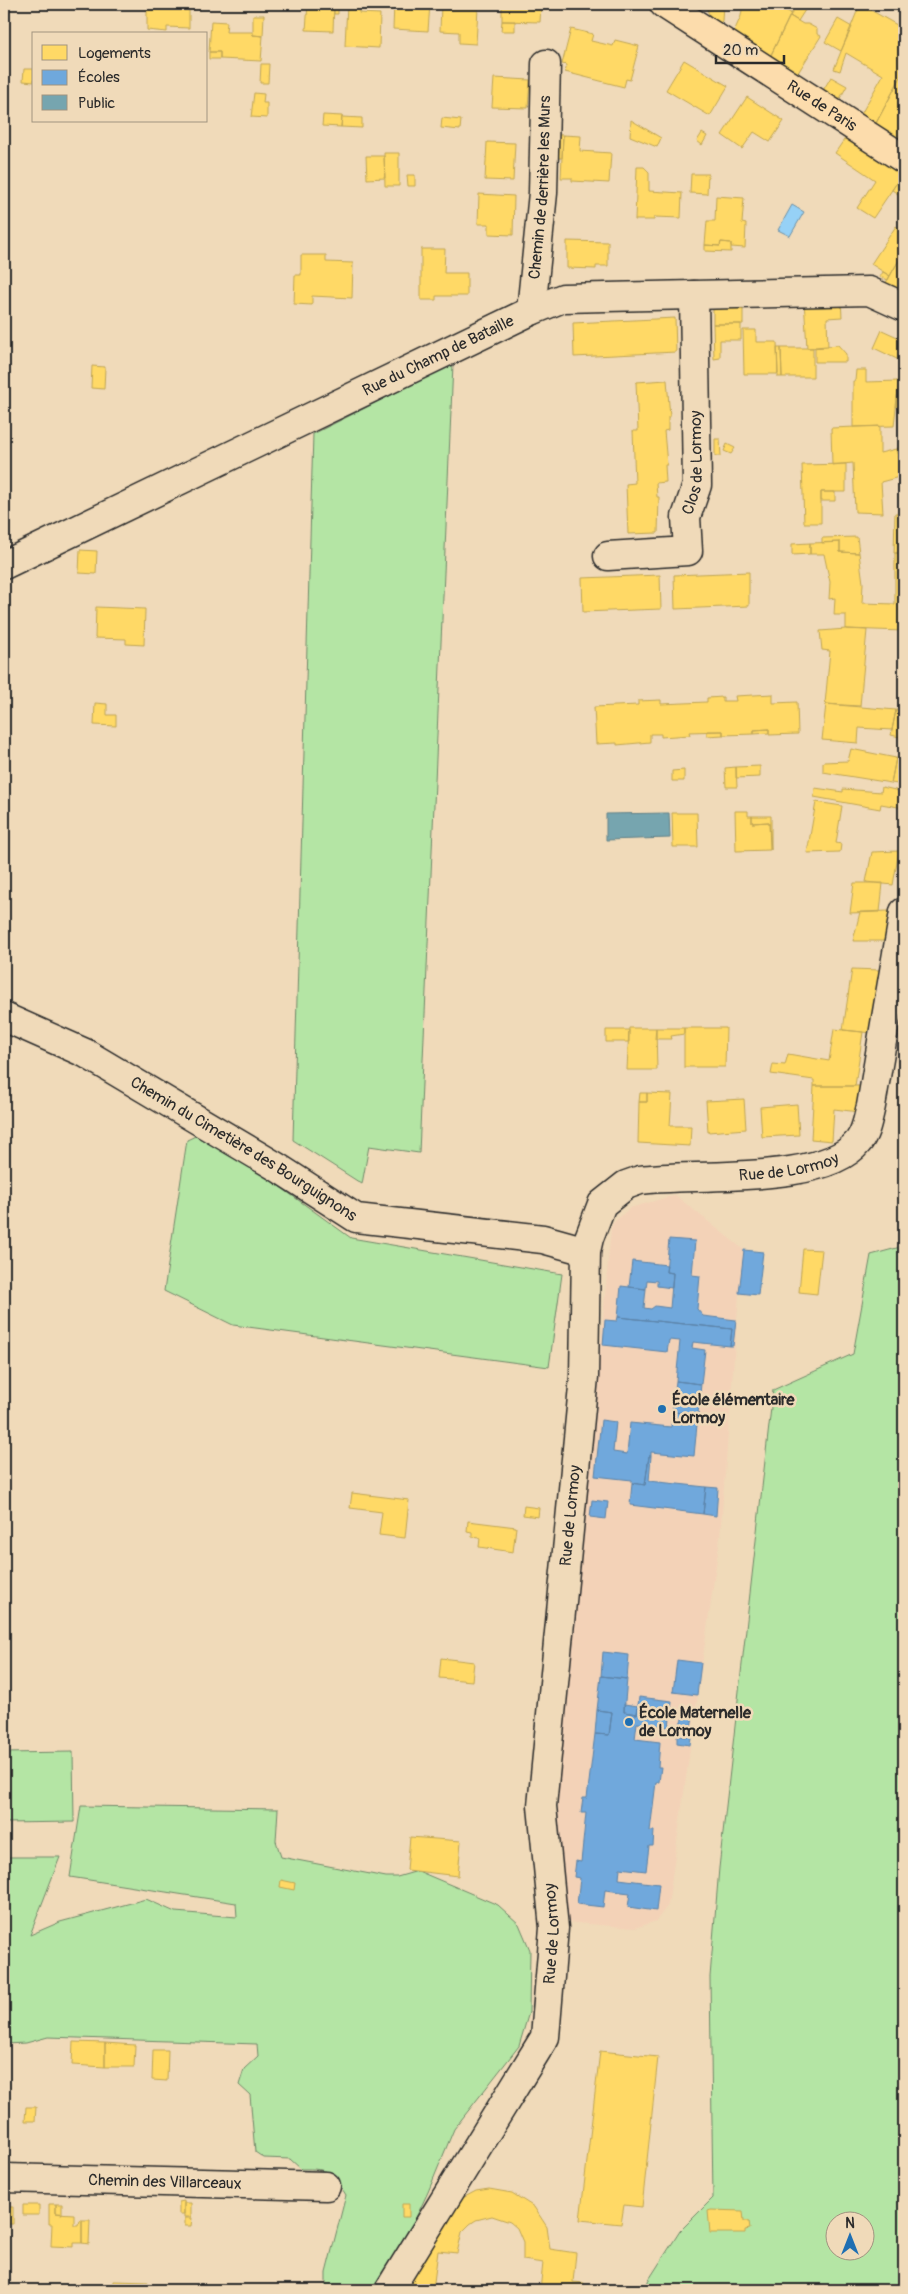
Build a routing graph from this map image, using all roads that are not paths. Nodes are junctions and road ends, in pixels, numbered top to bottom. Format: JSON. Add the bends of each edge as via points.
{"nodes":[{"id":1,"x":664,"y":4,"type":"edge"},
{"id":2,"x":546,"y":64,"type":"dead end"},
{"id":3,"x":904,"y":159,"type":"edge"},
{"id":4,"x":694,"y":295,"type":"junction"},
{"id":5,"x":904,"y":307,"type":"edge"},
{"id":6,"x":531,"y":311,"type":"junction"},
{"id":7,"x":608,"y":556,"type":"dead end"},
{"id":8,"x":4,"y":565,"type":"edge"},
{"id":9,"x":904,"y":912,"type":"edge"},
{"id":10,"x":4,"y":1017,"type":"edge"},
{"id":11,"x":586,"y":1251,"type":"junction"},
{"id":12,"x":4,"y":2178,"type":"edge"},
{"id":13,"x":326,"y":2186,"type":"dead end"},
{"id":14,"x":389,"y":2290,"type":"edge"}],
"edges":[{"from":1,"to":3,"type":"main road","name":"Rue de Paris"},
{"from":2,"to":6,"type":"street","name":"Chemin de derrière les Murs","via":[[543,193]]},
{"from":4,"to":5,"type":"street","name":"Rue du Champ de Bataille","via":[[868,291]]},
{"from":4,"to":6,"type":"street","name":"Rue du Champ de Bataille","via":[[563,298]]},
{"from":4,"to":7,"type":"street","name":"Clos de Lormoy","via":[[698,485],[686,517],[688,551]]},
{"from":6,"to":8,"type":"street","name":"Rue du Champ de Bataille"},
{"from":9,"to":11,"type":"street","name":"Rue de Lormoy","via":[[880,1053],[860,1141],[829,1162],[793,1171],[654,1178],[626,1185],[602,1204]]},
{"from":10,"to":11,"type":"street","name":"Chemin du Cimetière des Bourguignons","via":[[85,1053],[277,1166],[356,1218],[543,1239]]},
{"from":11,"to":14,"type":"street","name":"Rue de Lormoy","via":[[584,1377],[542,1806],[554,1928],[546,2037]]},
{"from":12,"to":13,"type":"street","name":"Chemin des Villarceaux"}]}
